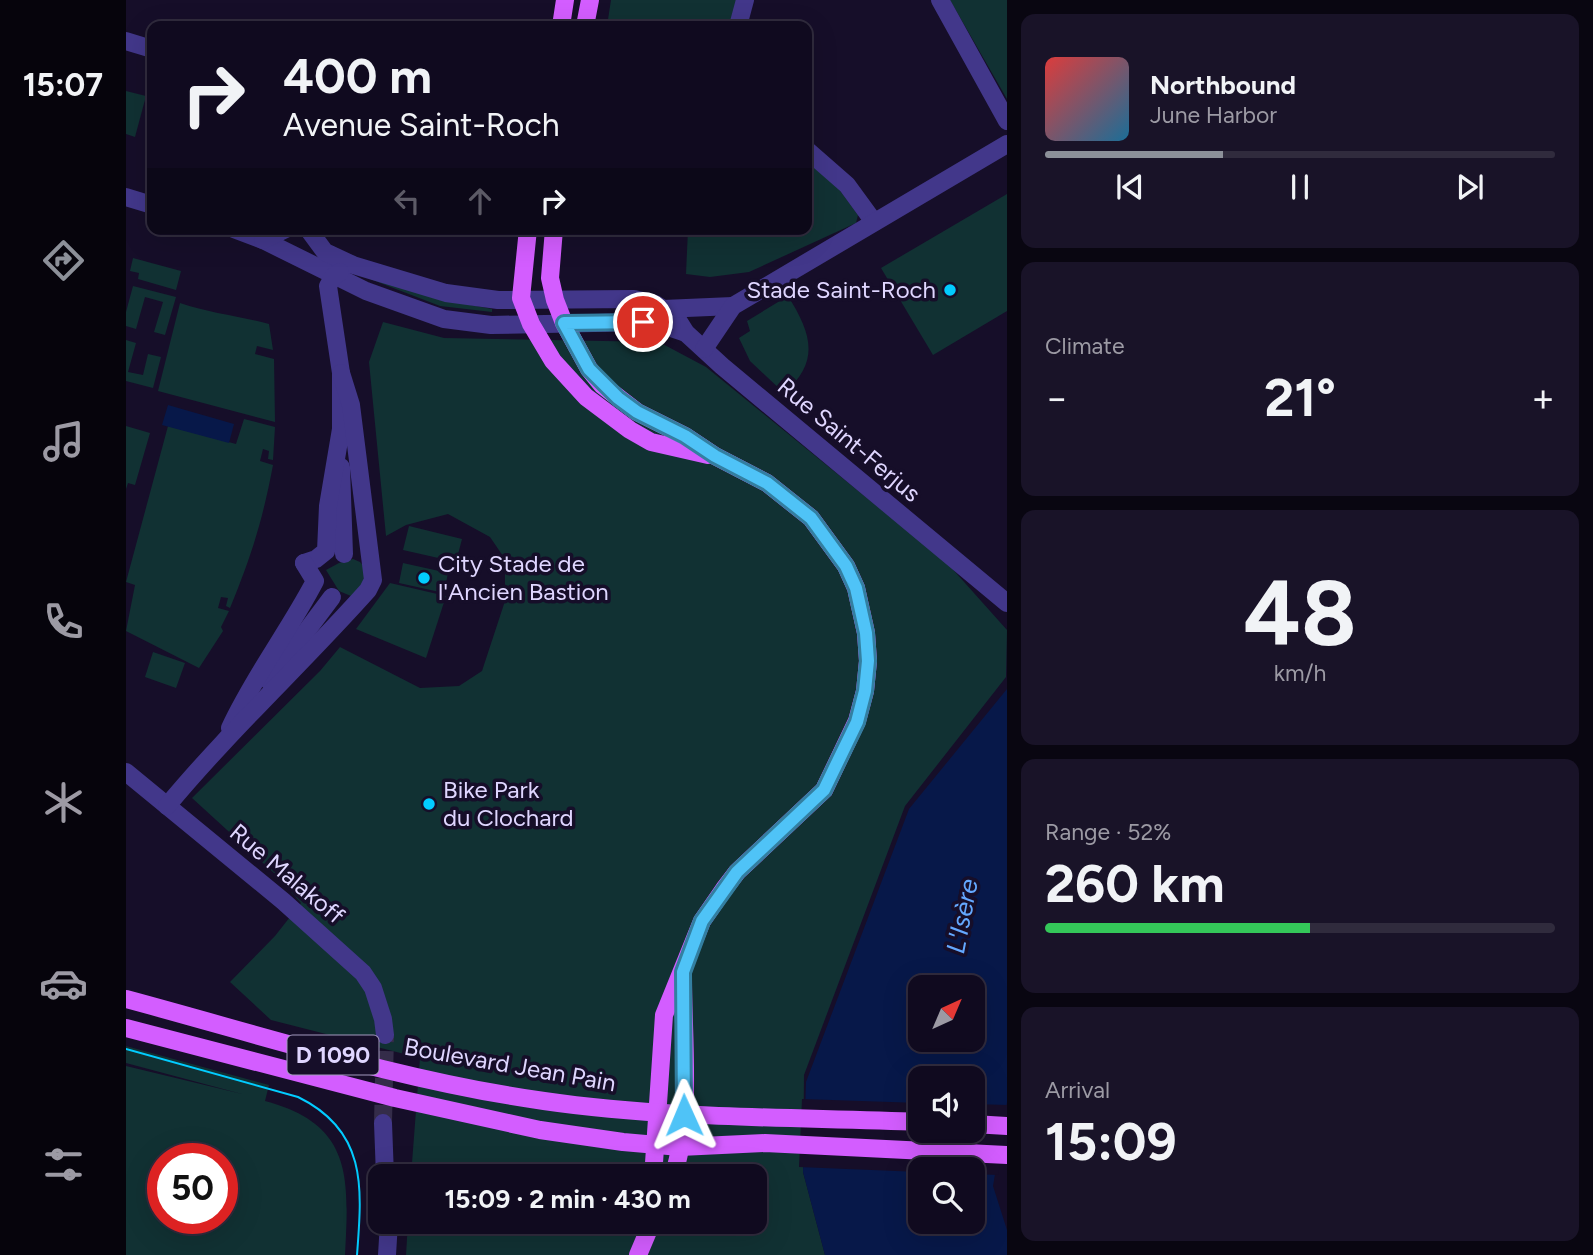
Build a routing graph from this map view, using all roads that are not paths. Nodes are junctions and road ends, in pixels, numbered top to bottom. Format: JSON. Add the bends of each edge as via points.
{"nodes":[{"id":1,"x":565,"y":0,"type":"edge"},
{"id":2,"x":590,"y":0,"type":"edge"},
{"id":3,"x":745,"y":0,"type":"edge"},
{"id":4,"x":940,"y":0,"type":"edge"},
{"id":5,"x":562,"y":21,"type":"edge"},
{"id":6,"x":586,"y":21,"type":"edge"},
{"id":7,"x":739,"y":21,"type":"edge"},
{"id":8,"x":126,"y":41,"type":"edge"},
{"id":9,"x":147,"y":47,"type":"edge"},
{"id":10,"x":1007,"y":121,"type":"edge"},
{"id":11,"x":1007,"y":144,"type":"edge"},
{"id":12,"x":812,"y":154,"type":"edge"},
{"id":13,"x":126,"y":197,"type":"edge"},
{"id":14,"x":147,"y":203,"type":"edge"},
{"id":15,"x":874,"y":222,"type":"junction"},
{"id":16,"x":250,"y":235,"type":"edge"},
{"id":17,"x":273,"y":235,"type":"edge"},
{"id":18,"x":313,"y":235,"type":"edge"},
{"id":19,"x":527,"y":235,"type":"edge"},
{"id":20,"x":554,"y":235,"type":"edge"},
{"id":21,"x":263,"y":240,"type":"junction"},
{"id":22,"x":352,"y":265,"type":"junction"},
{"id":23,"x":333,"y":277,"type":"junction"},
{"id":24,"x":521,"y":298,"type":"junction"},
{"id":25,"x":555,"y":300,"type":"junction"},
{"id":26,"x":733,"y":306,"type":"junction"},
{"id":27,"x":663,"y":309,"type":"junction"},
{"id":28,"x":564,"y":323,"type":"junction"},
{"id":29,"x":531,"y":324,"type":"junction"},
{"id":30,"x":686,"y":332,"type":"junction"},
{"id":31,"x":704,"y":349,"type":"junction"},
{"id":32,"x":341,"y":373,"type":"junction"},
{"id":33,"x":341,"y":429,"type":"junction"},
{"id":34,"x":715,"y":456,"type":"junction"},
{"id":35,"x":344,"y":555,"type":"junction"},
{"id":36,"x":370,"y":560,"type":"junction"},
{"id":37,"x":304,"y":564,"type":"junction"},
{"id":38,"x":332,"y":597,"type":"junction"},
{"id":39,"x":1007,"y":603,"type":"edge"},
{"id":40,"x":356,"y":604,"type":"junction"},
{"id":41,"x":229,"y":730,"type":"junction"},
{"id":42,"x":219,"y":746,"type":"junction"},
{"id":43,"x":126,"y":772,"type":"edge"},
{"id":44,"x":167,"y":806,"type":"junction"},
{"id":45,"x":683,"y":972,"type":"junction"},
{"id":46,"x":126,"y":999,"type":"edge"},
{"id":47,"x":126,"y":1027,"type":"edge"},
{"id":48,"x":385,"y":1035,"type":"tunnel mouth"},
{"id":49,"x":659,"y":1112,"type":"junction"},
{"id":50,"x":684,"y":1115,"type":"junction"},
{"id":51,"x":908,"y":1122,"type":"edge"},
{"id":52,"x":383,"y":1123,"type":"tunnel mouth"},
{"id":53,"x":985,"y":1125,"type":"edge"},
{"id":54,"x":1007,"y":1126,"type":"edge"},
{"id":55,"x":656,"y":1144,"type":"junction"},
{"id":56,"x":680,"y":1147,"type":"junction"},
{"id":57,"x":1007,"y":1154,"type":"edge"},
{"id":58,"x":385,"y":1164,"type":"edge"},
{"id":59,"x":653,"y":1164,"type":"edge"},
{"id":60,"x":676,"y":1164,"type":"edge"},
{"id":61,"x":388,"y":1234,"type":"edge"},
{"id":62,"x":640,"y":1234,"type":"edge"},
{"id":63,"x":647,"y":1234,"type":"edge"},
{"id":64,"x":387,"y":1255,"type":"edge"},
{"id":65,"x":637,"y":1255,"type":"edge"}],
"edges":[{"from":1,"to":5,"type":"main road"},
{"from":2,"to":6,"type":"main road"},
{"from":3,"to":7,"type":"street"},
{"from":4,"to":10,"type":"street"},
{"from":8,"to":9,"type":"street"},
{"from":11,"to":15,"type":"street"},
{"from":12,"to":15,"type":"street","via":[[847,185]]},
{"from":13,"to":14,"type":"street"},
{"from":15,"to":26,"type":"street"},
{"from":16,"to":21,"type":"street"},
{"from":17,"to":21,"type":"street"},
{"from":18,"to":22,"type":"street","via":[[326,252]]},
{"from":19,"to":24,"type":"main road"},
{"from":20,"to":25,"type":"main road","via":[[550,278]]},
{"from":21,"to":23,"type":"street"},
{"from":22,"to":23,"type":"street"},
{"from":22,"to":24,"type":"street","via":[[446,293],[498,300]]},
{"from":23,"to":29,"type":"street","via":[[444,319]]},
{"from":23,"to":32,"type":"street","via":[[328,286]]},
{"from":24,"to":25,"type":"street"},
{"from":24,"to":29,"type":"main road"},
{"from":25,"to":27,"type":"street","via":[[634,299]]},
{"from":25,"to":28,"type":"main road"},
{"from":26,"to":27,"type":"street"},
{"from":26,"to":31,"type":"street"},
{"from":27,"to":30,"type":"street","name":"Rue Saint-Ferjus","via":[[676,317]]},
{"from":28,"to":29,"type":"street"},
{"from":28,"to":30,"type":"street","via":[[643,322]]},
{"from":28,"to":34,"type":"main road","via":[[589,369],[603,384],[637,412]]},
{"from":29,"to":34,"type":"main road","via":[[569,379],[608,415],[651,442]]},
{"from":30,"to":31,"type":"street","name":"Rue Saint-Ferjus"},
{"from":31,"to":39,"type":"street","name":"Rue Saint-Ferjus"},
{"from":32,"to":33,"type":"street"},
{"from":32,"to":36,"type":"street","via":[[351,405]]},
{"from":33,"to":35,"type":"street"},
{"from":33,"to":37,"type":"street","via":[[329,495],[326,551]]},
{"from":34,"to":45,"type":"main road","via":[[790,499],[836,550],[856,588],[868,661],[857,722],[824,790],[737,872],[702,921]]},
{"from":35,"to":36,"type":"street"},
{"from":35,"to":37,"type":"street","via":[[329,563]]},
{"from":36,"to":40,"type":"street","via":[[373,580]]},
{"from":37,"to":38,"type":"street","via":[[318,573]]},
{"from":37,"to":41,"type":"street","via":[[315,581]]},
{"from":38,"to":40,"type":"street"},
{"from":38,"to":41,"type":"street"},
{"from":40,"to":42,"type":"street"},
{"from":41,"to":42,"type":"street"},
{"from":42,"to":44,"type":"street"},
{"from":43,"to":44,"type":"street","name":"Rue Malakoff"},
{"from":44,"to":48,"type":"street","name":"Rue Malakoff","via":[[363,973],[373,988]]},
{"from":45,"to":49,"type":"main road","via":[[664,1015]]},
{"from":45,"to":50,"type":"main road"},
{"from":46,"to":49,"type":"main road","name":"Boulevard Jean Pain","number":"D 1090","via":[[449,1084],[543,1101]]},
{"from":47,"to":55,"type":"main road","number":"D 1090","via":[[395,1098],[540,1130]]},
{"from":49,"to":50,"type":"main road","name":"Boulevard Jean Pain","number":"D 1090"},
{"from":49,"to":55,"type":"main road"},
{"from":50,"to":51,"type":"main road","number":"D 1090"},
{"from":50,"to":56,"type":"main road"},
{"from":52,"to":58,"type":"street"},
{"from":53,"to":54,"type":"main road"},
{"from":55,"to":56,"type":"main road","number":"D 1090"},
{"from":55,"to":59,"type":"main road"},
{"from":56,"to":57,"type":"main road","number":"D 1090","via":[[765,1143]]},
{"from":56,"to":60,"type":"main road"},
{"from":61,"to":64,"type":"street"},
{"from":62,"to":65,"type":"main road"},
{"from":63,"to":65,"type":"main road"}]}
